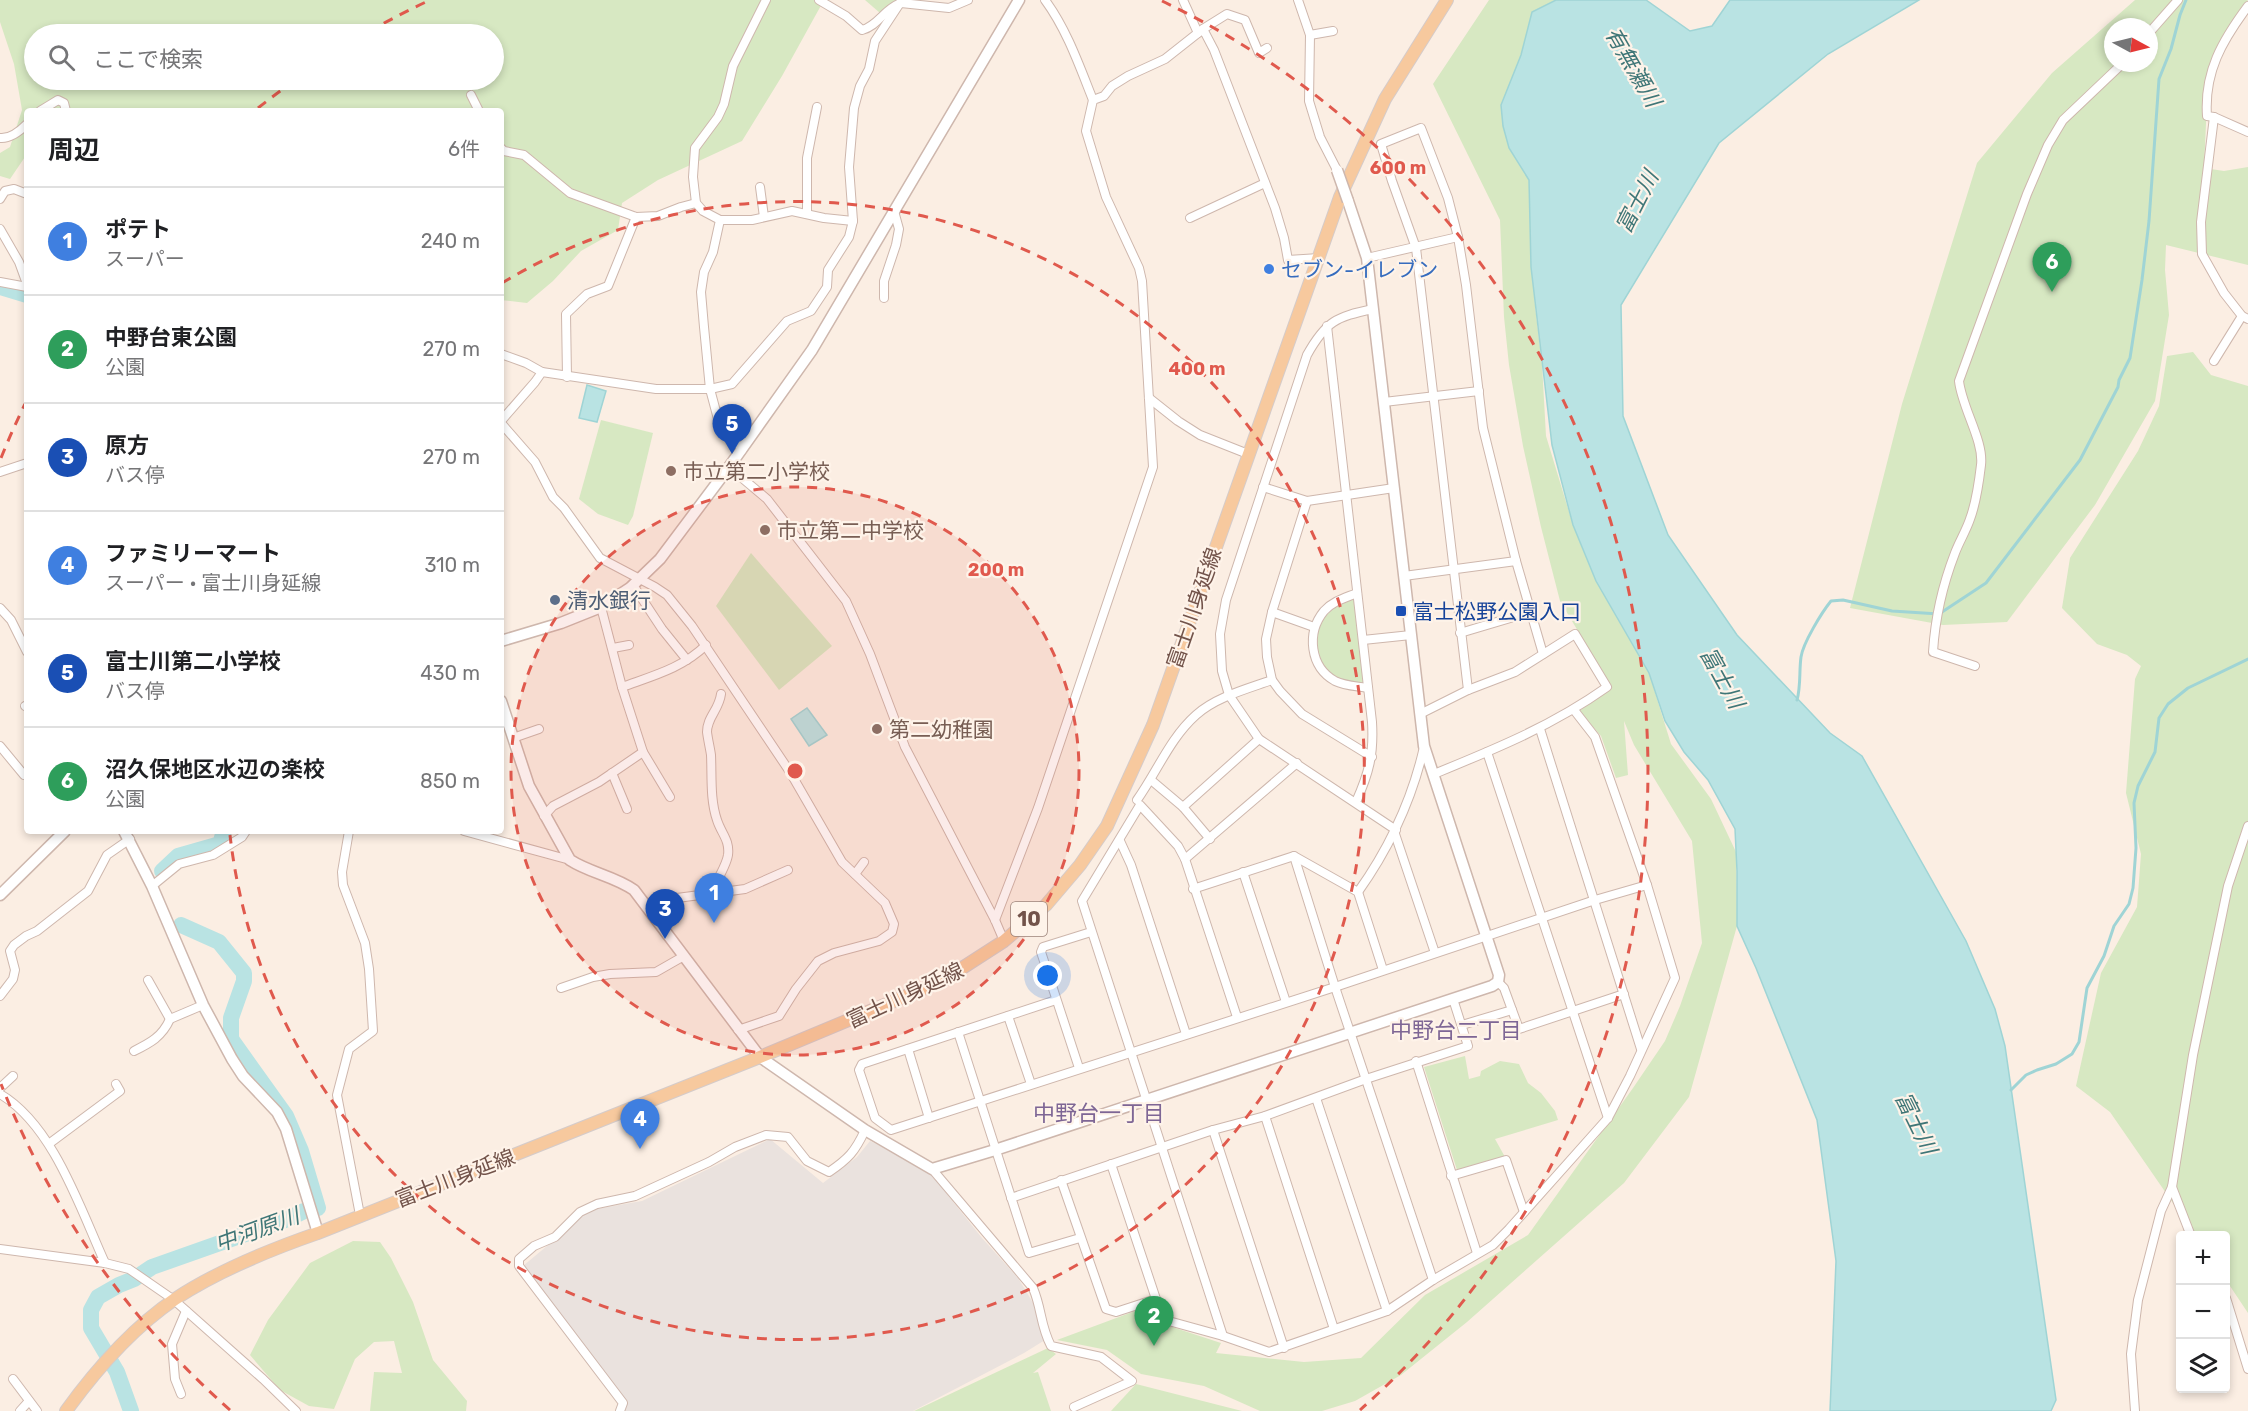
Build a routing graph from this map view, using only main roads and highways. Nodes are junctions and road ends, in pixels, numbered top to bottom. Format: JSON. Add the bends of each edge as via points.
{"nodes":[{"id":1,"x":1447,"y":0,"type":"edge"},
{"id":2,"x":66,"y":1411,"type":"edge"}],
"edges":[{"from":1,"to":2,"type":"main road","name":"富士川身延線","number":"10","via":[[1385,99],[1340,197],[1152,726],[1107,826],[1046,905],[1004,941],[942,981],[760,1058],[316,1228],[207,1280],[174,1300],[116,1351]]}]}
